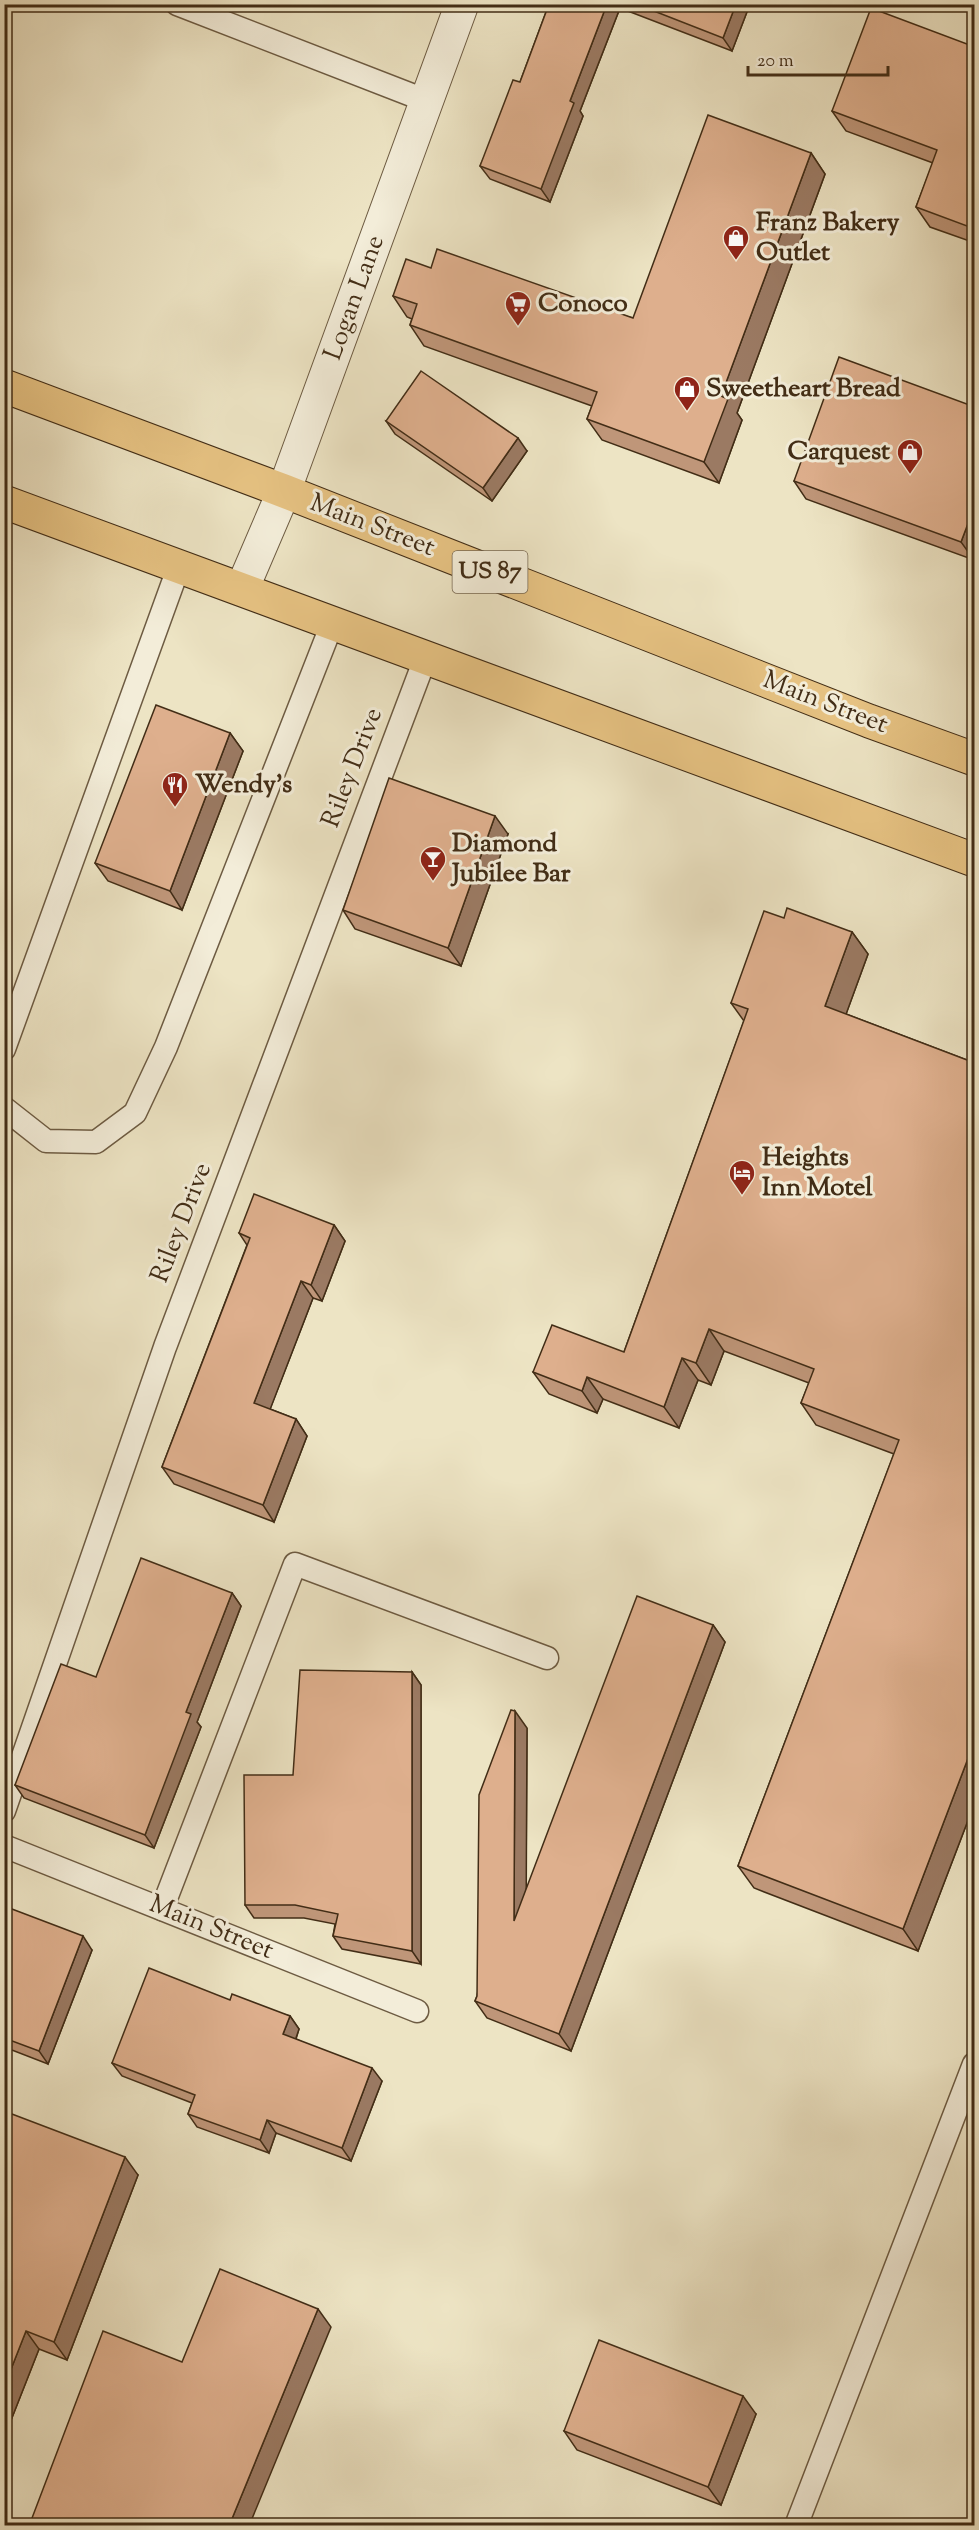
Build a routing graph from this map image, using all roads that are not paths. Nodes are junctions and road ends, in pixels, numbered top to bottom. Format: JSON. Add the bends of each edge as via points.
{"nodes":[{"id":1,"x":177,"y":4,"type":"edge"},
{"id":2,"x":462,"y":4,"type":"edge"},
{"id":3,"x":427,"y":101,"type":"junction"},
{"id":4,"x":4,"y":386,"type":"edge"},
{"id":5,"x":284,"y":491,"type":"junction"},
{"id":6,"x":4,"y":502,"type":"edge"},
{"id":7,"x":178,"y":566,"type":"junction"},
{"id":8,"x":242,"y":590,"type":"junction"},
{"id":9,"x":332,"y":624,"type":"junction"},
{"id":10,"x":425,"y":659,"type":"junction"},
{"id":11,"x":975,"y":759,"type":"edge"},
{"id":12,"x":975,"y":860,"type":"edge"},
{"id":13,"x":4,"y":1049,"type":"edge"},
{"id":14,"x":4,"y":1108,"type":"edge"},
{"id":15,"x":547,"y":1658,"type":"dead end"},
{"id":16,"x":4,"y":1811,"type":"edge"},
{"id":17,"x":4,"y":1846,"type":"edge"},
{"id":18,"x":162,"y":1909,"type":"junction"},
{"id":19,"x":417,"y":2011,"type":"dead end"},
{"id":20,"x":975,"y":2064,"type":"edge"},
{"id":21,"x":796,"y":2526,"type":"edge"}],
"edges":[{"from":1,"to":3,"type":"lane"},
{"from":2,"to":3,"type":"street","name":"Logan Lane"},
{"from":3,"to":5,"type":"street","name":"Logan Lane"},
{"from":4,"to":5,"type":"main road","name":"Main Street","number":"US 87"},
{"from":5,"to":8,"type":"street","name":"Logan Lane"},
{"from":5,"to":11,"type":"main road","name":"Main Street","number":"US 87"},
{"from":6,"to":7,"type":"main road"},
{"from":7,"to":8,"type":"main road"},
{"from":7,"to":13,"type":"lane"},
{"from":8,"to":9,"type":"main road"},
{"from":9,"to":10,"type":"main road"},
{"from":9,"to":14,"type":"lane","via":[[171,1036],[135,1113],[96,1142],[46,1141]]},
{"from":10,"to":12,"type":"main road"},
{"from":10,"to":16,"type":"lane","name":"Riley Drive","via":[[165,1347]]},
{"from":15,"to":18,"type":"lane","via":[[295,1564]]},
{"from":17,"to":18,"type":"lane","name":"Main Street"},
{"from":18,"to":19,"type":"lane","name":"Main Street"},
{"from":20,"to":21,"type":"lane"}]}
